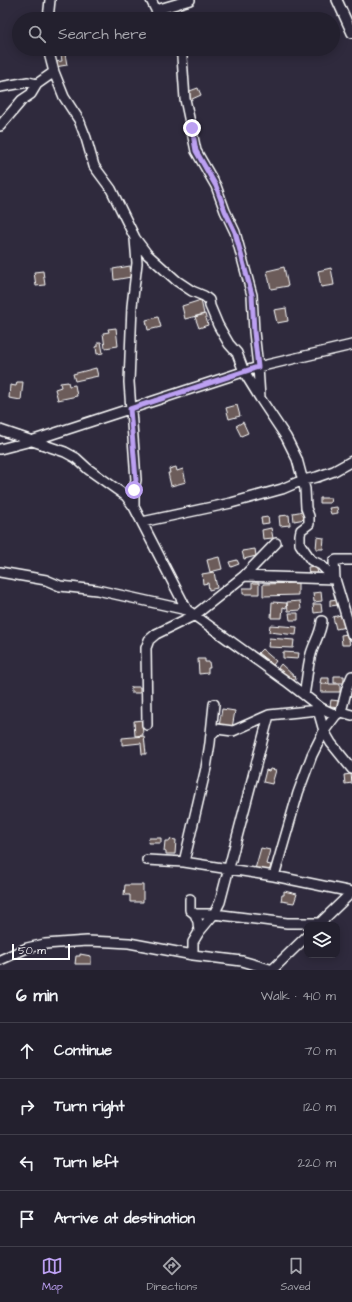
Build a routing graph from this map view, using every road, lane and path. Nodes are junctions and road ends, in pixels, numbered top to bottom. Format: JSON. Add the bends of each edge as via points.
{"nodes":[{"id":1,"x":50,"y":0,"type":"edge"},
{"id":2,"x":151,"y":0,"type":"edge"},
{"id":3,"x":190,"y":0,"type":"edge"},
{"id":4,"x":336,"y":0,"type":"edge"},
{"id":5,"x":156,"y":10,"type":"joint"},
{"id":6,"x":49,"y":12,"type":"edge"},
{"id":7,"x":352,"y":32,"type":"edge"},
{"id":8,"x":50,"y":56,"type":"edge"},
{"id":9,"x":182,"y":56,"type":"edge"},
{"id":10,"x":54,"y":72,"type":"junction"},
{"id":11,"x":37,"y":84,"type":"junction"},
{"id":12,"x":0,"y":87,"type":"edge"},
{"id":13,"x":0,"y":126,"type":"edge"},
{"id":14,"x":135,"y":238,"type":"junction"},
{"id":15,"x":352,"y":345,"type":"edge"},
{"id":16,"x":258,"y":367,"type":"junction"},
{"id":17,"x":244,"y":372,"type":"junction"},
{"id":18,"x":260,"y":398,"type":"junction"},
{"id":19,"x":130,"y":409,"type":"junction"},
{"id":20,"x":0,"y":430,"type":"edge"},
{"id":21,"x":31,"y":441,"type":"junction"},
{"id":22,"x":0,"y":448,"type":"edge"},
{"id":23,"x":352,"y":461,"type":"edge"},
{"id":24,"x":303,"y":480,"type":"junction"},
{"id":25,"x":134,"y":507,"type":"junction"},
{"id":26,"x":142,"y":522,"type":"junction"},
{"id":27,"x":276,"y":543,"type":"dead end"},
{"id":28,"x":352,"y":560,"type":"edge"},
{"id":29,"x":0,"y":572,"type":"edge"},
{"id":30,"x":244,"y":576,"type":"junction"},
{"id":31,"x":335,"y":579,"type":"junction"},
{"id":32,"x":348,"y":610,"type":"edge"},
{"id":33,"x":191,"y":613,"type":"junction"},
{"id":34,"x":322,"y":621,"type":"dead end"},
{"id":35,"x":352,"y":635,"type":"edge"},
{"id":36,"x":352,"y":676,"type":"edge"},
{"id":37,"x":304,"y":695,"type":"junction"},
{"id":38,"x":214,"y":704,"type":"dead end"},
{"id":39,"x":320,"y":709,"type":"junction"},
{"id":40,"x":339,"y":713,"type":"junction"},
{"id":41,"x":269,"y":715,"type":"junction"},
{"id":42,"x":352,"y":715,"type":"edge"},
{"id":43,"x":147,"y":725,"type":"dead end"},
{"id":44,"x":324,"y":731,"type":"junction"},
{"id":45,"x":211,"y":734,"type":"junction"},
{"id":46,"x":352,"y":769,"type":"edge"},
{"id":47,"x":146,"y":860,"type":"dead end"},
{"id":48,"x":184,"y":862,"type":"junction"},
{"id":49,"x":229,"y":869,"type":"junction"},
{"id":50,"x":274,"y":876,"type":"junction"},
{"id":51,"x":352,"y":892,"type":"edge"},
{"id":52,"x":190,"y":899,"type":"dead end"},
{"id":53,"x":195,"y":914,"type":"junction"},
{"id":54,"x":214,"y":914,"type":"junction"},
{"id":55,"x":321,"y":922,"type":"edge"},
{"id":56,"x":304,"y":924,"type":"edge"},
{"id":57,"x":199,"y":932,"type":"junction"},
{"id":58,"x":304,"y":939,"type":"edge"},
{"id":59,"x":193,"y":955,"type":"junction"},
{"id":60,"x":0,"y":960,"type":"edge"},
{"id":61,"x":272,"y":970,"type":"edge"}],
"edges":[{"from":1,"to":6,"type":"street"},
{"from":2,"to":5,"type":"street"},
{"from":3,"to":5,"type":"street"},
{"from":4,"to":7,"type":"street"},
{"from":8,"to":10,"type":"street"},
{"from":9,"to":16,"type":"street","via":[[185,99],[196,151],[216,186],[235,232],[252,295]]},
{"from":10,"to":11,"type":"street"},
{"from":10,"to":14,"type":"street","via":[[64,97],[79,120],[94,166],[111,189]]},
{"from":11,"to":12,"type":"street","via":[[28,82]]},
{"from":11,"to":13,"type":"street","via":[[31,94],[22,100]]},
{"from":14,"to":17,"type":"street","via":[[146,254],[177,281],[209,300],[218,325],[237,353]]},
{"from":14,"to":19,"type":"street","via":[[137,263],[129,356]]},
{"from":15,"to":16,"type":"street"},
{"from":16,"to":17,"type":"street"},
{"from":16,"to":18,"type":"street"},
{"from":17,"to":18,"type":"street"},
{"from":17,"to":19,"type":"street"},
{"from":18,"to":24,"type":"street","via":[[298,459]]},
{"from":19,"to":21,"type":"street"},
{"from":19,"to":25,"type":"street","via":[[136,480]]},
{"from":20,"to":21,"type":"street"},
{"from":21,"to":22,"type":"street"},
{"from":21,"to":25,"type":"street","via":[[76,458],[126,496]]},
{"from":23,"to":24,"type":"street","via":[[334,471]]},
{"from":24,"to":26,"type":"street","via":[[282,489],[231,503]]},
{"from":24,"to":31,"type":"street","via":[[309,524],[302,530],[300,544],[311,560],[321,565]]},
{"from":25,"to":26,"type":"street"},
{"from":26,"to":33,"type":"street"},
{"from":27,"to":30,"type":"street"},
{"from":28,"to":31,"type":"street","via":[[335,560]]},
{"from":29,"to":33,"type":"street","via":[[46,580],[60,586],[97,590]]},
{"from":30,"to":31,"type":"street"},
{"from":30,"to":33,"type":"street"},
{"from":31,"to":32,"type":"street"},
{"from":32,"to":35,"type":"street"},
{"from":33,"to":37,"type":"street"},
{"from":33,"to":43,"type":"street","via":[[149,640],[146,648]]},
{"from":34,"to":37,"type":"street","via":[[311,652]]},
{"from":36,"to":40,"type":"street"},
{"from":37,"to":39,"type":"street"},
{"from":38,"to":45,"type":"street"},
{"from":39,"to":40,"type":"street"},
{"from":39,"to":41,"type":"street"},
{"from":39,"to":44,"type":"street"},
{"from":40,"to":42,"type":"street"},
{"from":40,"to":44,"type":"street"},
{"from":41,"to":45,"type":"street","via":[[233,731],[218,729]]},
{"from":41,"to":49,"type":"street"},
{"from":44,"to":46,"type":"street"},
{"from":44,"to":50,"type":"street","via":[[312,754],[298,793]]},
{"from":45,"to":48,"type":"street","via":[[206,768]]},
{"from":47,"to":48,"type":"street"},
{"from":48,"to":49,"type":"street"},
{"from":49,"to":50,"type":"street"},
{"from":49,"to":54,"type":"street"},
{"from":50,"to":51,"type":"street"},
{"from":51,"to":55,"type":"street"},
{"from":52,"to":53,"type":"street","via":[[190,910]]},
{"from":53,"to":54,"type":"street"},
{"from":53,"to":57,"type":"street"},
{"from":54,"to":56,"type":"street"},
{"from":54,"to":57,"type":"street"},
{"from":57,"to":59,"type":"street","via":[[193,942]]},
{"from":58,"to":61,"type":"street"},
{"from":59,"to":60,"type":"street","via":[[129,943],[87,941],[45,944],[27,948]]},
{"from":59,"to":61,"type":"street","via":[[242,961]]}]}
